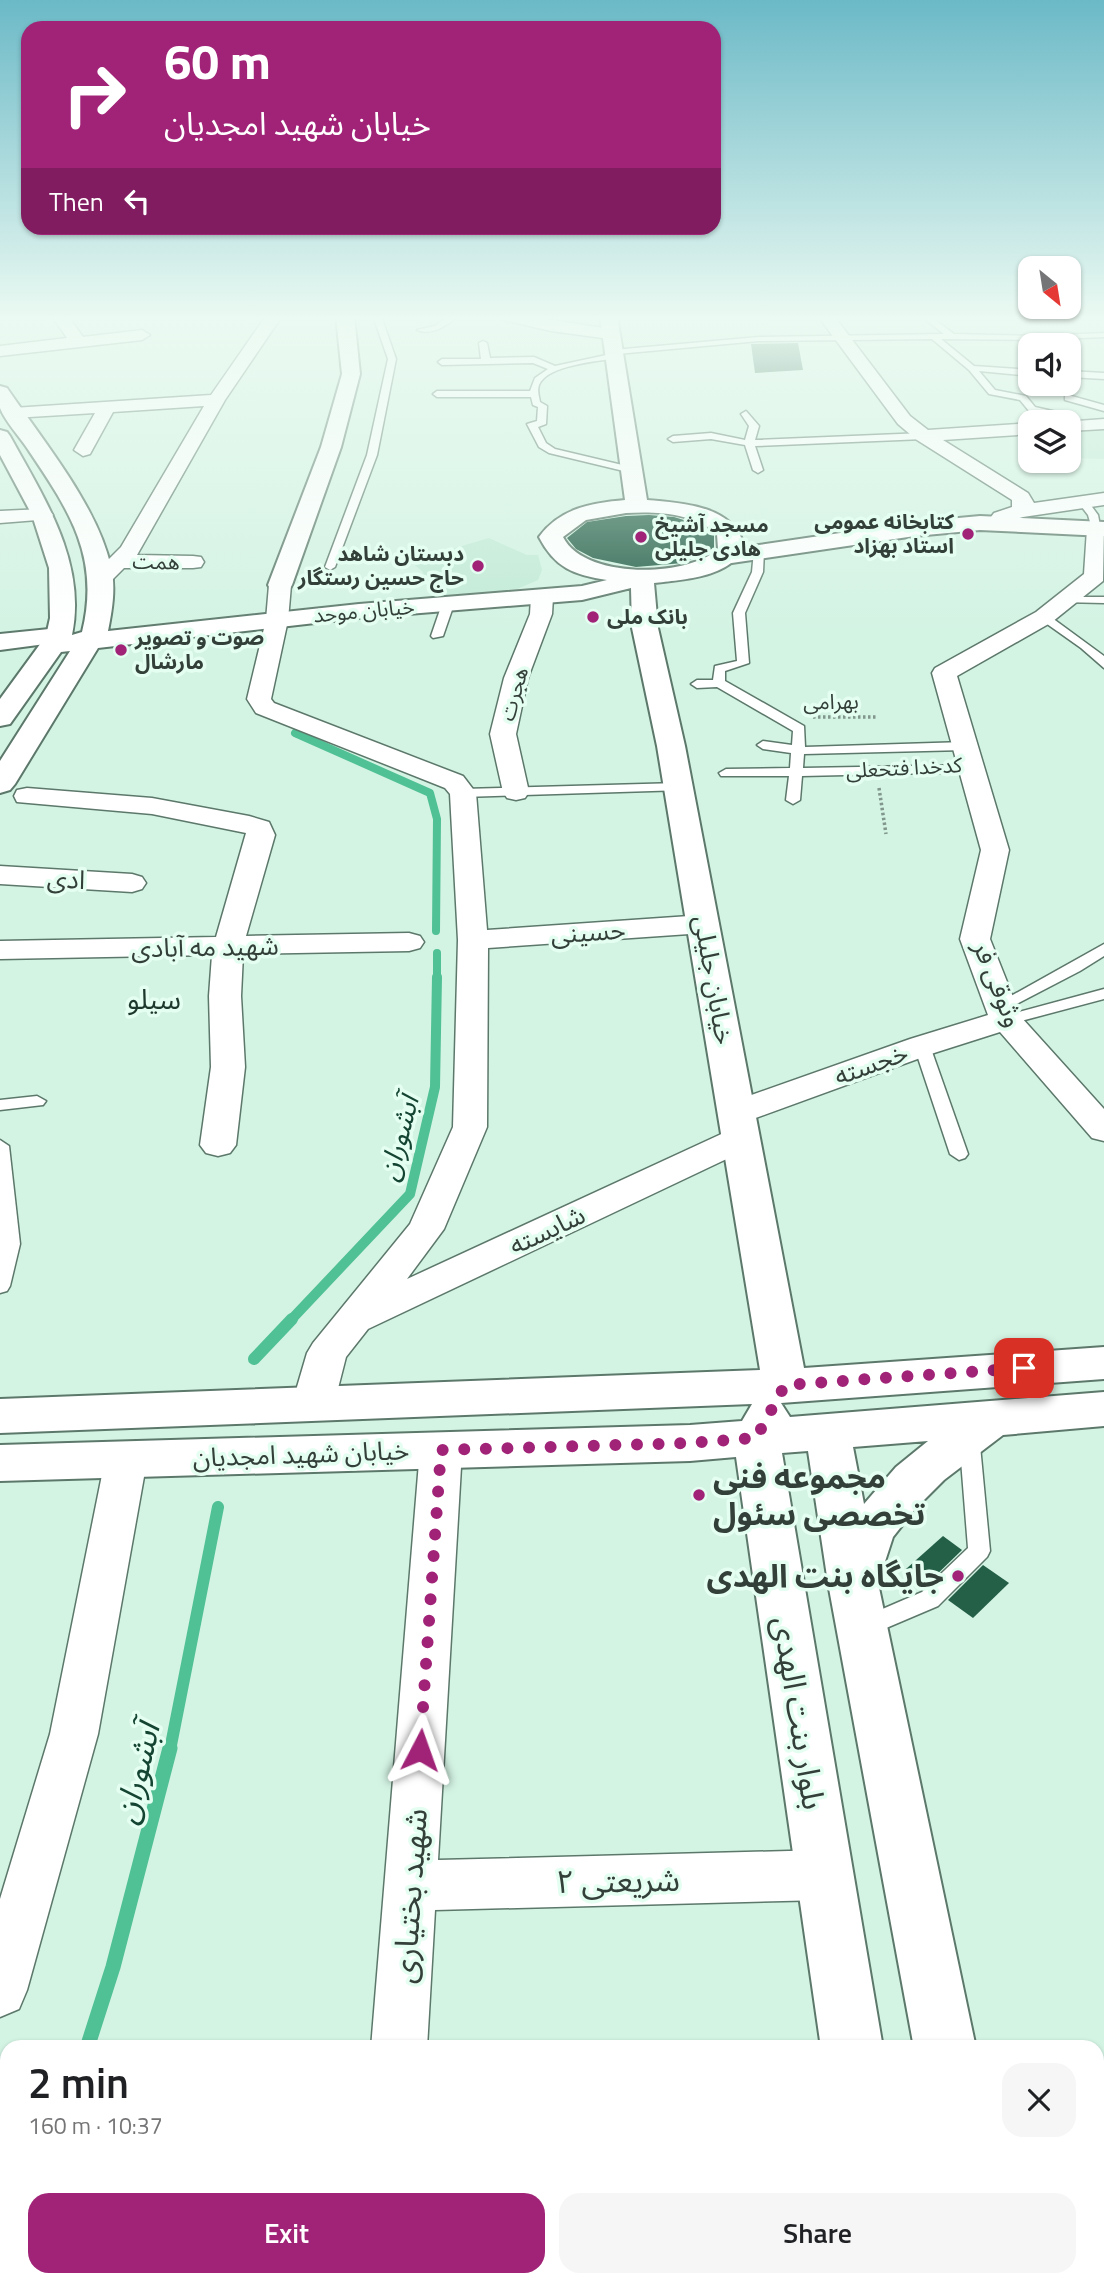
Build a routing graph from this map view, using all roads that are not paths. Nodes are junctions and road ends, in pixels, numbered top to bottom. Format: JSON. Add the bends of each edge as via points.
{"nodes":[{"id":1,"x":19,"y":423,"type":"edge"},
{"id":2,"x":98,"y":423,"type":"edge"},
{"id":3,"x":203,"y":423,"type":"edge"},
{"id":4,"x":338,"y":423,"type":"edge"},
{"id":5,"x":379,"y":423,"type":"edge"},
{"id":6,"x":541,"y":423,"type":"edge"},
{"id":7,"x":624,"y":423,"type":"edge"},
{"id":8,"x":752,"y":423,"type":"edge"},
{"id":9,"x":908,"y":423,"type":"edge"},
{"id":10,"x":1104,"y":424,"type":"edge"},
{"id":11,"x":1081,"y":425,"type":"edge"},
{"id":12,"x":1018,"y":429,"type":"edge"},
{"id":13,"x":0,"y":436,"type":"edge"},
{"id":14,"x":925,"y":436,"type":"junction"},
{"id":15,"x":673,"y":439,"type":"dead end"},
{"id":16,"x":749,"y":443,"type":"junction"},
{"id":17,"x":83,"y":450,"type":"dead end"},
{"id":18,"x":632,"y":470,"type":"junction"},
{"id":19,"x":758,"y":470,"type":"dead end"},
{"id":20,"x":1104,"y":499,"type":"edge"},
{"id":21,"x":1083,"y":502,"type":"junction"},
{"id":22,"x":637,"y":506,"type":"junction"},
{"id":23,"x":1020,"y":511,"type":"junction"},
{"id":24,"x":43,"y":515,"type":"junction"},
{"id":25,"x":0,"y":517,"type":"edge"},
{"id":26,"x":980,"y":523,"type":"junction"},
{"id":27,"x":1100,"y":529,"type":"edge"},
{"id":28,"x":759,"y":551,"type":"junction"},
{"id":29,"x":724,"y":557,"type":"junction"},
{"id":30,"x":119,"y":561,"type":"junction"},
{"id":31,"x":193,"y":562,"type":"dead end"},
{"id":32,"x":330,"y":567,"type":"dead end"},
{"id":33,"x":640,"y":576,"type":"junction"},
{"id":34,"x":101,"y":578,"type":"junction"},
{"id":35,"x":280,"y":585,"type":"junction"},
{"id":36,"x":542,"y":597,"type":"junction"},
{"id":37,"x":1064,"y":600,"type":"junction"},
{"id":38,"x":1104,"y":600,"type":"edge"},
{"id":39,"x":448,"y":604,"type":"junction"},
{"id":40,"x":359,"y":611,"type":"junction"},
{"id":41,"x":1044,"y":617,"type":"junction"},
{"id":42,"x":277,"y":620,"type":"junction"},
{"id":43,"x":645,"y":628,"type":"junction"},
{"id":44,"x":437,"y":636,"type":"dead end"},
{"id":45,"x":92,"y":637,"type":"junction"},
{"id":46,"x":56,"y":640,"type":"junction"},
{"id":47,"x":0,"y":642,"type":"edge"},
{"id":48,"x":0,"y":649,"type":"edge"},
{"id":49,"x":1104,"y":664,"type":"edge"},
{"id":50,"x":719,"y":683,"type":"junction"},
{"id":51,"x":697,"y":684,"type":"dead end"},
{"id":52,"x":0,"y":718,"type":"edge"},
{"id":53,"x":763,"y":746,"type":"dead end"},
{"id":54,"x":797,"y":750,"type":"junction"},
{"id":55,"x":968,"y":757,"type":"junction"},
{"id":56,"x":794,"y":772,"type":"junction"},
{"id":57,"x":726,"y":773,"type":"dead end"},
{"id":58,"x":0,"y":784,"type":"edge"},
{"id":59,"x":678,"y":788,"type":"junction"},
{"id":60,"x":516,"y":792,"type":"junction"},
{"id":61,"x":463,"y":793,"type":"junction"},
{"id":62,"x":27,"y":796,"type":"dead end"},
{"id":63,"x":793,"y":800,"type":"dead end"},
{"id":64,"x":0,"y":876,"type":"edge"},
{"id":65,"x":132,"y":883,"type":"dead end"},
{"id":66,"x":704,"y":925,"type":"junction"},
{"id":67,"x":473,"y":940,"type":"junction"},
{"id":68,"x":410,"y":942,"type":"dead end"},
{"id":69,"x":228,"y":947,"type":"junction"},
{"id":70,"x":1104,"y":949,"type":"edge"},
{"id":71,"x":0,"y":950,"type":"edge"},
{"id":72,"x":1104,"y":994,"type":"edge"},
{"id":73,"x":1003,"y":1013,"type":"junction"},
{"id":74,"x":922,"y":1046,"type":"junction"},
{"id":75,"x":37,"y":1101,"type":"dead end"},
{"id":76,"x":0,"y":1105,"type":"edge"},
{"id":77,"x":740,"y":1125,"type":"junction"},
{"id":78,"x":1104,"y":1130,"type":"edge"},
{"id":79,"x":218,"y":1145,"type":"dead end"},
{"id":80,"x":0,"y":1146,"type":"edge"},
{"id":81,"x":959,"y":1154,"type":"dead end"},
{"id":82,"x":0,"y":1286,"type":"edge"},
{"id":83,"x":352,"y":1321,"type":"junction"},
{"id":84,"x":1104,"y":1363,"type":"edge"},
{"id":85,"x":785,"y":1385,"type":"junction"},
{"id":86,"x":313,"y":1404,"type":"junction"},
{"id":87,"x":1104,"y":1409,"type":"edge"},
{"id":88,"x":0,"y":1416,"type":"edge"},
{"id":89,"x":980,"y":1428,"type":"junction"},
{"id":90,"x":828,"y":1434,"type":"junction"},
{"id":91,"x":756,"y":1438,"type":"junction"},
{"id":92,"x":441,"y":1450,"type":"junction"},
{"id":93,"x":126,"y":1460,"type":"junction"},
{"id":94,"x":0,"y":1463,"type":"edge"},
{"id":95,"x":858,"y":1605,"type":"junction"},
{"id":96,"x":825,"y":1875,"type":"junction"},
{"id":97,"x":411,"y":1886,"type":"junction"},
{"id":98,"x":0,"y":1990,"type":"edge"},
{"id":99,"x":400,"y":2040,"type":"edge"},
{"id":100,"x":851,"y":2040,"type":"edge"},
{"id":101,"x":943,"y":2040,"type":"edge"}],
"edges":[{"from":1,"to":34,"type":"main road","via":[[78,513]]},
{"from":2,"to":17,"type":"street"},
{"from":3,"to":30,"type":"street","via":[[130,550]]},
{"from":4,"to":35,"type":"main road"},
{"from":5,"to":32,"type":"lane","via":[[372,456]]},
{"from":6,"to":18,"type":"lane","via":[[532,424],[542,445],[552,451]]},
{"from":7,"to":18,"type":"main road"},
{"from":8,"to":16,"type":"lane"},
{"from":9,"to":14,"type":"street"},
{"from":10,"to":11,"type":"street"},
{"from":12,"to":14,"type":"street"},
{"from":13,"to":24,"type":"main road"},
{"from":14,"to":16,"type":"lane"},
{"from":14,"to":23,"type":"street","via":[[1021,497]]},
{"from":15,"to":16,"type":"lane","via":[[711,436]]},
{"from":16,"to":19,"type":"lane"},
{"from":18,"to":22,"type":"main road"},
{"from":20,"to":21,"type":"street"},
{"from":21,"to":23,"type":"street"},
{"from":21,"to":27,"type":"lane"},
{"from":22,"to":29,"type":"main road","via":[[687,512],[723,527],[731,536],[732,547]]},
{"from":22,"to":33,"type":"main road","via":[[589,512],[557,527],[551,537],[553,548],[579,566]]},
{"from":23,"to":26,"type":"street"},
{"from":24,"to":25,"type":"street"},
{"from":24,"to":46,"type":"main road","via":[[61,568],[63,618]]},
{"from":26,"to":27,"type":"main road"},
{"from":26,"to":28,"type":"main road"},
{"from":27,"to":37,"type":"street","name":"کدخدا فتحعلی","via":[[1094,576]]},
{"from":28,"to":29,"type":"main road"},
{"from":28,"to":50,"type":"lane","via":[[754,585],[739,611],[743,663],[719,669]]},
{"from":29,"to":33,"type":"main road","via":[[689,572]]},
{"from":30,"to":31,"type":"street","name":"همت"},
{"from":30,"to":34,"type":"street"},
{"from":33,"to":36,"type":"main road","name":"خیابان موحد","via":[[600,590]]},
{"from":33,"to":43,"type":"main road","name":"خیابان جلیلی"},
{"from":34,"to":45,"type":"main road","via":[[100,614]]},
{"from":35,"to":40,"type":"main road","via":[[302,601]]},
{"from":35,"to":42,"type":"street"},
{"from":35,"to":45,"type":"main road","via":[[248,609],[225,617]]},
{"from":36,"to":39,"type":"main road","name":"خیابان موحد"},
{"from":36,"to":43,"type":"main road","via":[[599,606]]},
{"from":36,"to":60,"type":"street","name":"هجرت","via":[[541,614],[516,678],[503,734]]},
{"from":37,"to":38,"type":"lane"},
{"from":37,"to":41,"type":"street","name":"کدخدا فتحعلی"},
{"from":39,"to":40,"type":"main road","name":"خیابان موحد"},
{"from":39,"to":44,"type":"lane"},
{"from":40,"to":42,"type":"main road","name":"خیابان موحد"},
{"from":41,"to":49,"type":"lane","via":[[1097,653]]},
{"from":41,"to":55,"type":"street","name":"کدخدا فتحعلی","via":[[944,673]]},
{"from":42,"to":45,"type":"main road","name":"خیابان موحد"},
{"from":42,"to":61,"type":"street","via":[[259,699],[265,708],[454,782]]},
{"from":43,"to":59,"type":"main road","name":"خیابان جلیلی"},
{"from":45,"to":46,"type":"main road"},
{"from":45,"to":58,"type":"main road"},
{"from":46,"to":47,"type":"main road"},
{"from":46,"to":48,"type":"main road"},
{"from":46,"to":52,"type":"main road"},
{"from":50,"to":51,"type":"lane"},
{"from":50,"to":54,"type":"lane","via":[[800,729]]},
{"from":53,"to":54,"type":"lane"},
{"from":54,"to":55,"type":"lane"},
{"from":54,"to":56,"type":"lane"},
{"from":55,"to":56,"type":"lane","name":"کدخدا فتحعلی","via":[[876,770]]},
{"from":55,"to":73,"type":"street","name":"وثوقی فر","via":[[995,850],[975,939]]},
{"from":56,"to":57,"type":"lane","name":"کدخدا فتحعلی"},
{"from":56,"to":63,"type":"lane"},
{"from":59,"to":60,"type":"lane"},
{"from":59,"to":66,"type":"main road","name":"خیابان جلیلی"},
{"from":60,"to":61,"type":"lane"},
{"from":61,"to":67,"type":"street"},
{"from":62,"to":69,"type":"street","via":[[152,806],[259,828],[261,835]]},
{"from":64,"to":65,"type":"street","name":"ادی"},
{"from":66,"to":67,"type":"street","name":"حسینی"},
{"from":66,"to":77,"type":"main road","name":"خیابان جلیلی"},
{"from":67,"to":83,"type":"street","via":[[470,1127],[426,1229]]},
{"from":68,"to":69,"type":"street","name":"شهید مه آبادی"},
{"from":69,"to":71,"type":"street","name":"شهید مه آبادی"},
{"from":69,"to":79,"type":"street","via":[[228,1067]]},
{"from":70,"to":73,"type":"lane"},
{"from":72,"to":73,"type":"lane"},
{"from":73,"to":74,"type":"street","name":"خجسته"},
{"from":73,"to":78,"type":"street","name":"وثوقی فر","via":[[1020,1039]]},
{"from":74,"to":77,"type":"street","name":"خجسته"},
{"from":74,"to":81,"type":"lane"},
{"from":75,"to":76,"type":"lane"},
{"from":77,"to":83,"type":"street","name":"شایسته"},
{"from":77,"to":85,"type":"main road","name":"خیابان جلیلی"},
{"from":80,"to":82,"type":"lane","via":[[11,1244]]},
{"from":83,"to":86,"type":"street","via":[[327,1353]]},
{"from":84,"to":85,"type":"main road","name":"خیابان شهید امجدیان"},
{"from":85,"to":86,"type":"main road","name":"خیابان شهید امجدیان"},
{"from":85,"to":90,"type":"main road"},
{"from":85,"to":91,"type":"main road"},
{"from":86,"to":88,"type":"main road","name":"خیابان شهید امجدیان"},
{"from":87,"to":89,"type":"main road","name":"خیابان شهید امجدیان"},
{"from":89,"to":90,"type":"main road","name":"خیابان شهید امجدیان"},
{"from":89,"to":95,"type":"main road","via":[[921,1471],[875,1525]]},
{"from":89,"to":95,"type":"lane","via":[[979,1551],[930,1599]]},
{"from":90,"to":91,"type":"main road","name":"خیابان شهید امجدیان"},
{"from":90,"to":95,"type":"main road"},
{"from":91,"to":92,"type":"main road","name":"خیابان شهید امجدیان"},
{"from":91,"to":96,"type":"main road","name":"بلوار بنت الهدی"},
{"from":92,"to":93,"type":"main road","name":"خیابان شهید امجدیان"},
{"from":92,"to":97,"type":"street","name":"شهید بختیاری"},
{"from":93,"to":94,"type":"main road","name":"خیابان شهید امجدیان"},
{"from":93,"to":98,"type":"street","via":[[74,1734]]},
{"from":95,"to":101,"type":"main road"},
{"from":96,"to":97,"type":"street","name":"شریعتی ۲"},
{"from":96,"to":100,"type":"main road","name":"بلوار بنت الهدی"},
{"from":97,"to":99,"type":"street","name":"شهید بختیاری"}]}
